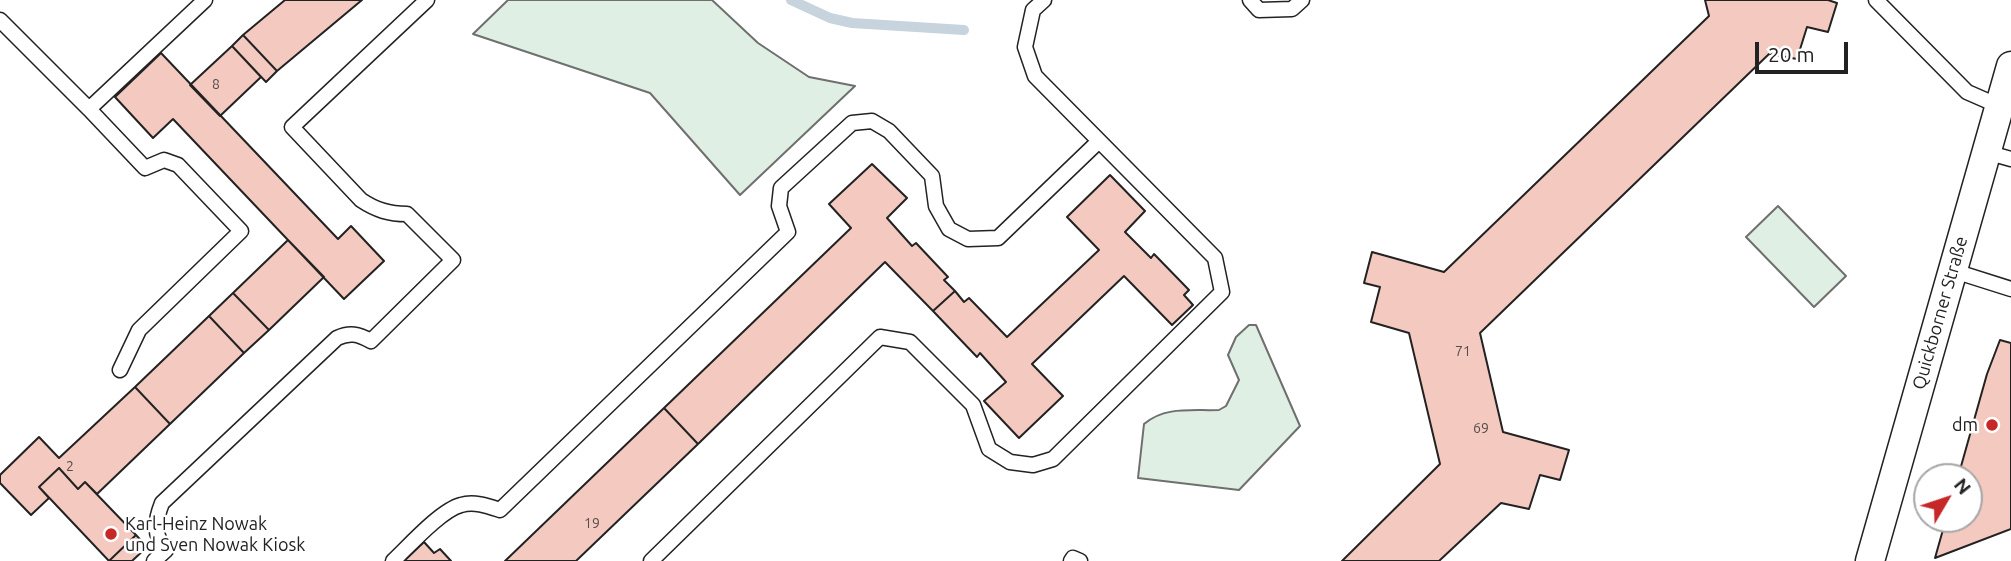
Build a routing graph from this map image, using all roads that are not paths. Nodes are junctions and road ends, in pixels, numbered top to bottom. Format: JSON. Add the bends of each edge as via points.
{"nodes":[{"id":1,"x":205,"y":0,"type":"edge"},
{"id":2,"x":427,"y":0,"type":"edge"},
{"id":3,"x":1250,"y":0,"type":"edge"},
{"id":4,"x":1301,"y":0,"type":"edge"},
{"id":5,"x":1876,"y":0,"type":"edge"},
{"id":6,"x":1033,"y":3,"type":"edge"},
{"id":7,"x":0,"y":20,"type":"edge"},
{"id":8,"x":2011,"y":66,"type":"edge"},
{"id":9,"x":1998,"y":106,"type":"junction"},
{"id":10,"x":89,"y":109,"type":"junction"},
{"id":11,"x":1099,"y":141,"type":"junction"},
{"id":12,"x":1998,"y":156,"type":"edge"},
{"id":13,"x":1951,"y":270,"type":"junction"},
{"id":14,"x":2011,"y":289,"type":"edge"},
{"id":15,"x":120,"y":370,"type":"dead end"},
{"id":16,"x":154,"y":561,"type":"edge"},
{"id":17,"x":393,"y":561,"type":"edge"},
{"id":18,"x":651,"y":561,"type":"edge"},
{"id":19,"x":1071,"y":561,"type":"edge"},
{"id":20,"x":1080,"y":561,"type":"edge"},
{"id":21,"x":1870,"y":561,"type":"edge"}],
"edges":[{"from":1,"to":10,"type":"lane"},
{"from":2,"to":16,"type":"lane","via":[[292,127],[360,200],[390,214],[407,214],[453,260],[371,341],[356,334],[337,338],[162,503],[155,528],[166,550]]},
{"from":3,"to":4,"type":"lane","via":[[1259,10],[1292,9]]},
{"from":5,"to":9,"type":"lane","via":[[1966,92]]},
{"from":6,"to":11,"type":"lane","via":[[1025,47],[1035,76]]},
{"from":7,"to":10,"type":"lane"},
{"from":8,"to":9,"type":"street","name":"Quickborner Straße"},
{"from":9,"to":12,"type":"street","name":"Quickborner Straße"},
{"from":10,"to":15,"type":"lane","via":[[145,168],[164,160],[178,165],[241,231],[139,330]]},
{"from":11,"to":17,"type":"lane","via":[[998,238],[968,239],[949,229],[936,206],[932,176],[888,131],[872,121],[852,123],[781,188],[779,206],[788,232],[500,510],[461,505],[440,517]]},
{"from":11,"to":18,"type":"lane","via":[[1215,258],[1222,292],[1053,458],[1033,465],[1010,463],[989,449],[973,405],[910,342],[880,337]]},
{"from":12,"to":13,"type":"street","name":"Quickborner Straße"},
{"from":13,"to":14,"type":"lane"},
{"from":13,"to":21,"type":"street","name":"Quickborner Straße"},
{"from":19,"to":20,"type":"lane"}]}
